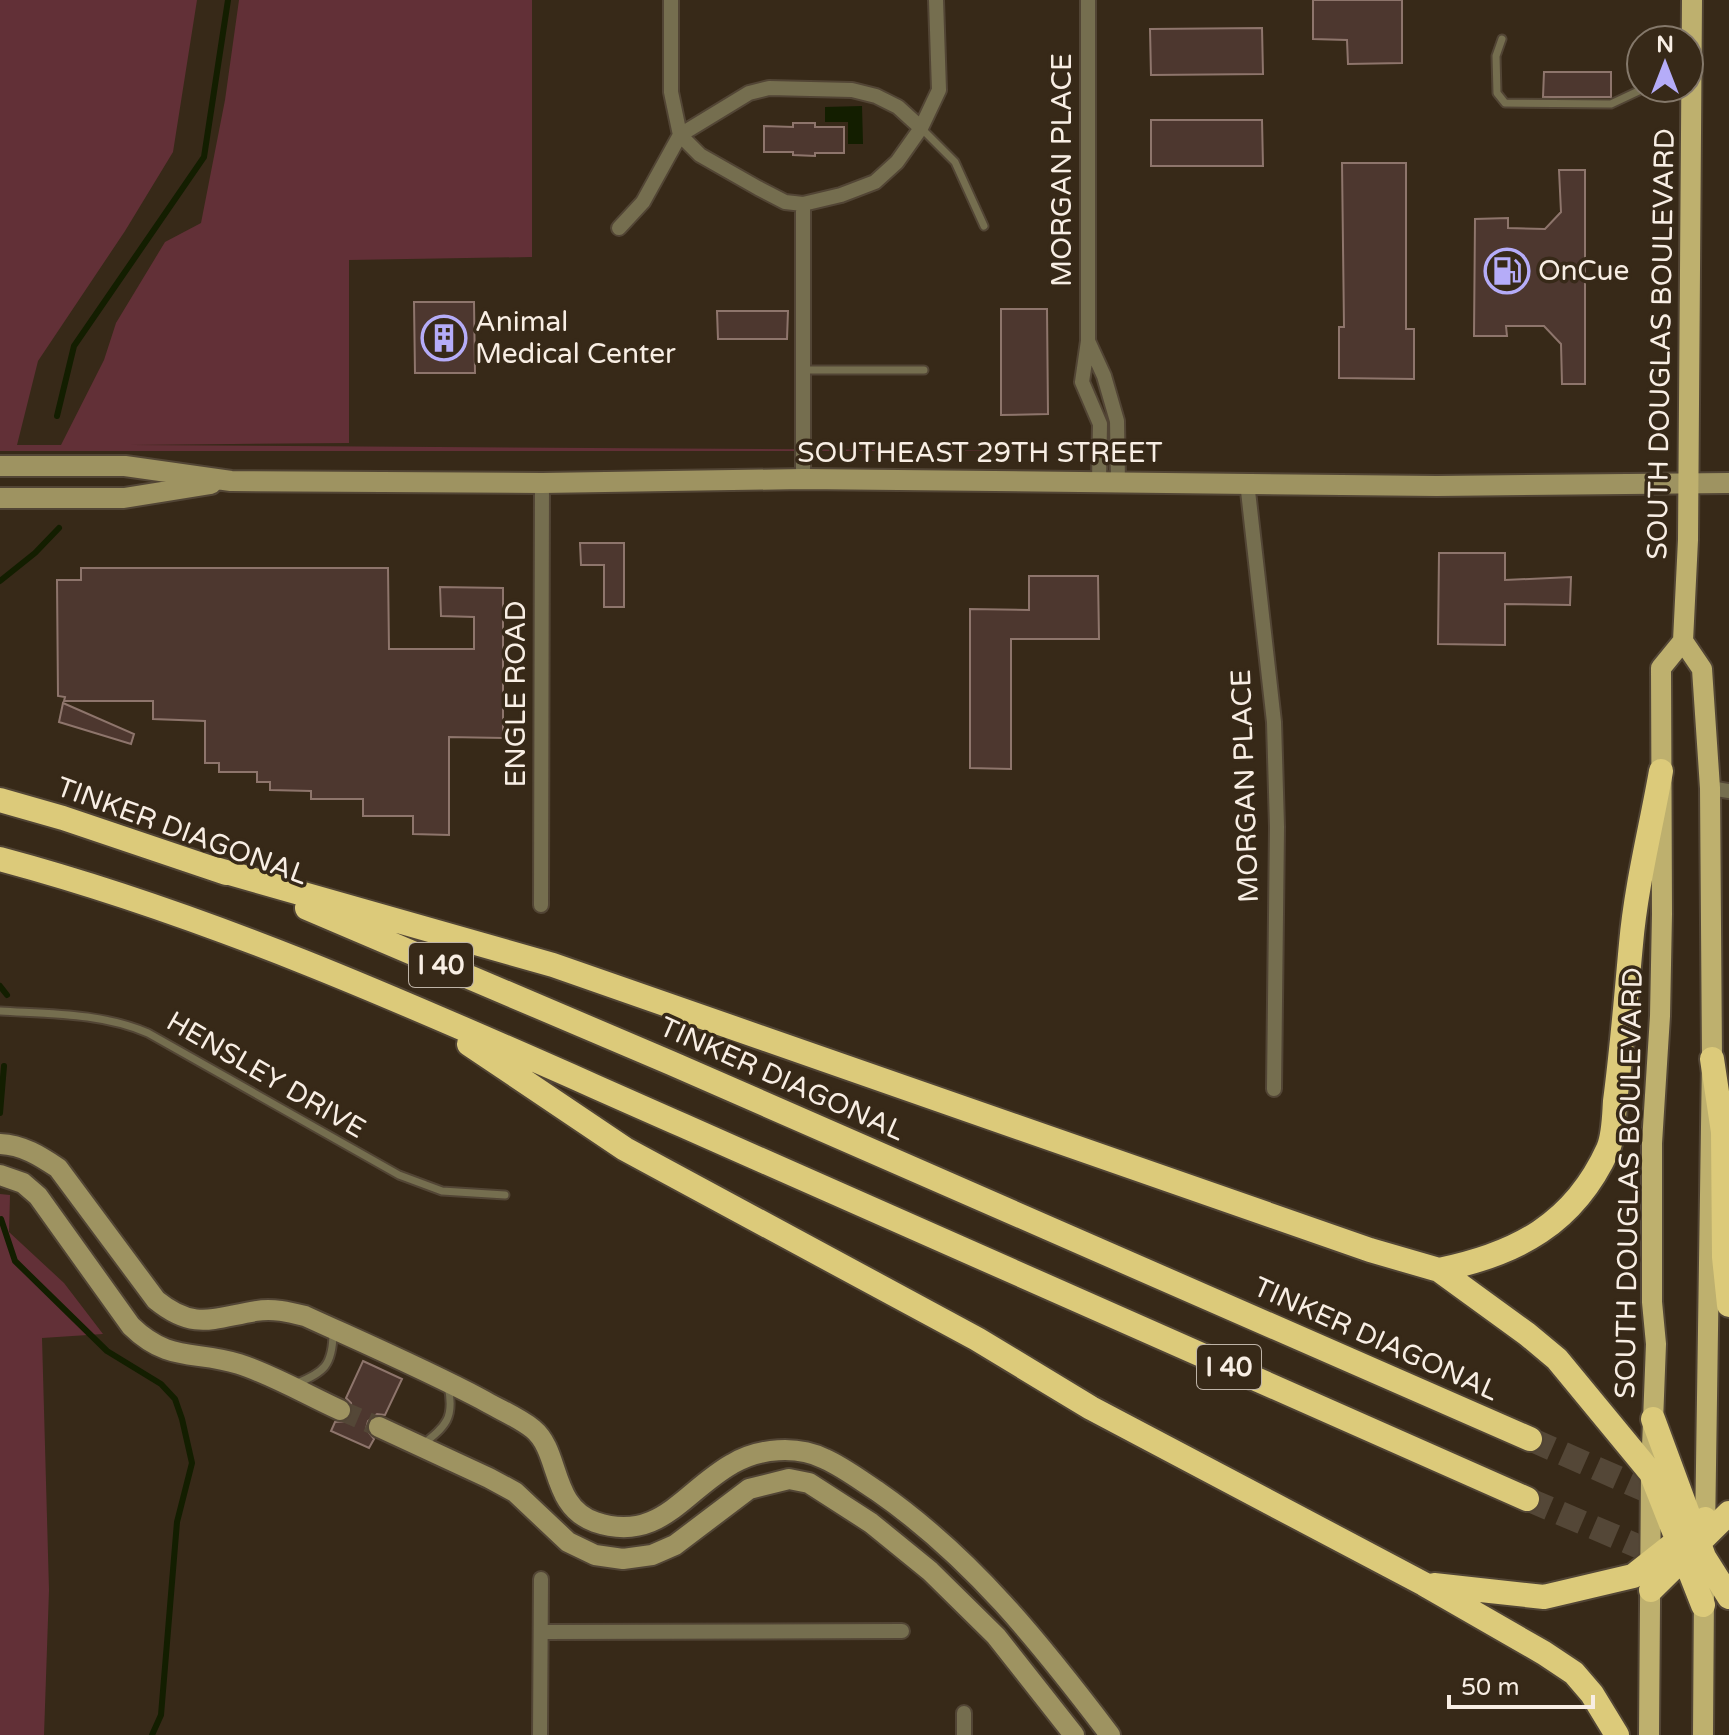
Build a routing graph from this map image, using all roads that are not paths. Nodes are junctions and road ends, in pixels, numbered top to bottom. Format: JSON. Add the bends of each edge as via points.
{"nodes":[{"id":1,"x":671,"y":0,"type":"edge"},
{"id":2,"x":936,"y":0,"type":"edge"},
{"id":3,"x":1088,"y":0,"type":"edge"},
{"id":4,"x":1692,"y":0,"type":"edge"},
{"id":5,"x":1691,"y":24,"type":"edge"},
{"id":6,"x":1502,"y":39,"type":"dead end"},
{"id":7,"x":1625,"y":97,"type":"edge"},
{"id":8,"x":1690,"y":104,"type":"edge"},
{"id":9,"x":921,"y":128,"type":"junction"},
{"id":10,"x":680,"y":135,"type":"junction"},
{"id":11,"x":803,"y":204,"type":"junction"},
{"id":12,"x":984,"y":226,"type":"dead end"},
{"id":13,"x":619,"y":228,"type":"dead end"},
{"id":14,"x":1088,"y":341,"type":"junction"},
{"id":15,"x":803,"y":370,"type":"junction"},
{"id":16,"x":924,"y":370,"type":"dead end"},
{"id":17,"x":0,"y":466,"type":"edge"},
{"id":18,"x":803,"y":479,"type":"junction"},
{"id":19,"x":231,"y":481,"type":"junction"},
{"id":20,"x":1109,"y":482,"type":"junction"},
{"id":21,"x":1247,"y":482,"type":"junction"},
{"id":22,"x":1688,"y":482,"type":"junction"},
{"id":23,"x":542,"y":483,"type":"junction"},
{"id":24,"x":1729,"y":483,"type":"edge"},
{"id":25,"x":0,"y":498,"type":"edge"},
{"id":26,"x":1683,"y":641,"type":"junction"},
{"id":27,"x":1661,"y":771,"type":"junction"},
{"id":28,"x":1720,"y":790,"type":"edge"},
{"id":29,"x":0,"y":800,"type":"edge"},
{"id":30,"x":0,"y":859,"type":"edge"},
{"id":31,"x":212,"y":868,"type":"junction"},
{"id":32,"x":541,"y":905,"type":"dead end"},
{"id":33,"x":417,"y":1009,"type":"junction"},
{"id":34,"x":0,"y":1011,"type":"edge"},
{"id":35,"x":1712,"y":1059,"type":"junction"},
{"id":36,"x":1274,"y":1089,"type":"dead end"},
{"id":37,"x":0,"y":1144,"type":"edge"},
{"id":38,"x":0,"y":1175,"type":"edge"},
{"id":39,"x":505,"y":1195,"type":"dead end"},
{"id":40,"x":1439,"y":1270,"type":"junction"},
{"id":41,"x":1729,"y":1305,"type":"edge"},
{"id":42,"x":333,"y":1329,"type":"junction"},
{"id":43,"x":447,"y":1381,"type":"junction"},
{"id":44,"x":289,"y":1387,"type":"junction"},
{"id":45,"x":340,"y":1410,"type":"tunnel mouth"},
{"id":46,"x":1653,"y":1419,"type":"junction"},
{"id":47,"x":379,"y":1427,"type":"tunnel mouth"},
{"id":48,"x":1530,"y":1439,"type":"tunnel mouth"},
{"id":49,"x":420,"y":1446,"type":"junction"},
{"id":50,"x":1651,"y":1473,"type":"junction"},
{"id":51,"x":1527,"y":1499,"type":"tunnel mouth"},
{"id":52,"x":1729,"y":1513,"type":"edge"},
{"id":53,"x":1694,"y":1541,"type":"junction"},
{"id":54,"x":1651,"y":1562,"type":"junction"},
{"id":55,"x":541,"y":1579,"type":"dead end"},
{"id":56,"x":1424,"y":1584,"type":"junction"},
{"id":57,"x":1651,"y":1590,"type":"junction"},
{"id":58,"x":1729,"y":1597,"type":"edge"},
{"id":59,"x":1703,"y":1605,"type":"joint"},
{"id":60,"x":902,"y":1631,"type":"dead end"},
{"id":61,"x":541,"y":1632,"type":"junction"},
{"id":62,"x":964,"y":1713,"type":"dead end"},
{"id":63,"x":540,"y":1735,"type":"edge"},
{"id":64,"x":964,"y":1735,"type":"edge"},
{"id":65,"x":1074,"y":1735,"type":"edge"},
{"id":66,"x":1110,"y":1735,"type":"edge"},
{"id":67,"x":1617,"y":1735,"type":"edge"},
{"id":68,"x":1649,"y":1735,"type":"edge"},
{"id":69,"x":1703,"y":1735,"type":"edge"}],
"edges":[{"from":1,"to":10,"type":"street","via":[[671,92]]},
{"from":2,"to":9,"type":"street","via":[[939,90]]},
{"from":3,"to":14,"type":"street","name":"MORGAN PLACE"},
{"from":4,"to":5,"type":"main road","name":"SOUTH DOUGLAS BOULEVARD"},
{"from":6,"to":7,"type":"lane","via":[[1496,56],[1497,93],[1505,103],[1611,104]]},
{"from":8,"to":22,"type":"main road","name":"SOUTH DOUGLAS BOULEVARD"},
{"from":9,"to":10,"type":"street","via":[[876,96],[852,90],[769,88],[749,93]]},
{"from":9,"to":11,"type":"street","via":[[875,182]]},
{"from":9,"to":12,"type":"lane","via":[[955,162]]},
{"from":10,"to":11,"type":"street","via":[[700,155],[758,188],[785,202]]},
{"from":10,"to":13,"type":"street","via":[[643,202]]},
{"from":11,"to":15,"type":"street"},
{"from":14,"to":20,"type":"street","name":"MORGAN PLACE","via":[[1082,382],[1100,424]]},
{"from":14,"to":20,"type":"street","name":"MORGAN PLACE","via":[[1117,421]]},
{"from":15,"to":16,"type":"lane"},
{"from":15,"to":18,"type":"street"},
{"from":17,"to":19,"type":"main road","name":"SOUTHEAST 29TH STREET","via":[[125,466]]},
{"from":18,"to":20,"type":"main road","name":"SOUTHEAST 29TH STREET"},
{"from":18,"to":23,"type":"main road","name":"SOUTHEAST 29TH STREET"},
{"from":19,"to":23,"type":"main road","name":"SOUTHEAST 29TH STREET"},
{"from":19,"to":25,"type":"main road","name":"SOUTHEAST 29TH STREET","via":[[124,498]]},
{"from":20,"to":21,"type":"main road","name":"SOUTHEAST 29TH STREET"},
{"from":21,"to":22,"type":"main road","name":"SOUTHEAST 29TH STREET"},
{"from":21,"to":36,"type":"street","name":"MORGAN PLACE","via":[[1274,722]]},
{"from":22,"to":24,"type":"main road","name":"SOUTHEAST 29TH STREET"},
{"from":22,"to":26,"type":"main road","name":"SOUTH DOUGLAS BOULEVARD"},
{"from":23,"to":32,"type":"street","name":"ENGLE ROAD"},
{"from":26,"to":27,"type":"main road","name":"SOUTH DOUGLAS BOULEVARD","via":[[1661,668]]},
{"from":26,"to":28,"type":"main road","via":[[1702,669]]},
{"from":27,"to":40,"type":"highway","via":[[1631,940],[1609,1146],[1580,1197],[1560,1219],[1500,1255]]},
{"from":27,"to":46,"type":"main road","name":"SOUTH DOUGLAS BOULEVARD","via":[[1660,1016],[1652,1143]]},
{"from":28,"to":35,"type":"main road"},
{"from":29,"to":31,"type":"highway","name":"TINKER DIAGONAL","number":"I 40"},
{"from":30,"to":33,"type":"highway","number":"I 40","via":[[193,921]]},
{"from":31,"to":40,"type":"highway","via":[[553,965]]},
{"from":31,"to":48,"type":"highway","name":"TINKER DIAGONAL","number":"I 40"},
{"from":33,"to":51,"type":"highway","number":"I 40"},
{"from":33,"to":56,"type":"highway","via":[[625,1149],[977,1339],[1091,1408]]},
{"from":34,"to":39,"type":"lane","name":"HENSLEY DRIVE","via":[[129,1025],[399,1175],[442,1191]]},
{"from":35,"to":41,"type":"highway","via":[[1723,1132]]},
{"from":35,"to":53,"type":"main road"},
{"from":37,"to":42,"type":"main road","via":[[14,1145],[58,1168],[156,1300],[172,1313],[216,1321],[258,1310],[283,1310]]},
{"from":38,"to":44,"type":"main road","via":[[23,1183],[38,1196],[145,1340],[182,1355],[238,1363]]},
{"from":40,"to":50,"type":"highway","via":[[1557,1359]]},
{"from":42,"to":43,"type":"main road"},
{"from":42,"to":44,"type":"lane","via":[[332,1353],[323,1370]]},
{"from":43,"to":49,"type":"lane","via":[[451,1401],[446,1424]]},
{"from":43,"to":66,"type":"main road","via":[[537,1432],[569,1504],[591,1521],[615,1527],[657,1521],[732,1464],[760,1452],[788,1450],[823,1457],[902,1508],[994,1590]]},
{"from":44,"to":45,"type":"main road"},
{"from":46,"to":50,"type":"main road","name":"SOUTH DOUGLAS BOULEVARD"},
{"from":46,"to":53,"type":"highway"},
{"from":47,"to":49,"type":"main road"},
{"from":49,"to":65,"type":"main road","via":[[515,1492],[568,1542],[595,1555],[623,1559],[675,1545],[749,1489],[789,1479],[809,1483],[871,1523],[930,1571],[996,1636]]},
{"from":50,"to":53,"type":"highway"},
{"from":50,"to":54,"type":"main road","name":"SOUTH DOUGLAS BOULEVARD"},
{"from":52,"to":53,"type":"highway"},
{"from":53,"to":54,"type":"highway"},
{"from":53,"to":57,"type":"highway"},
{"from":53,"to":58,"type":"highway"},
{"from":53,"to":59,"type":"highway"},
{"from":54,"to":56,"type":"highway","via":[[1633,1576],[1544,1597]]},
{"from":54,"to":57,"type":"main road","name":"SOUTH DOUGLAS BOULEVARD"},
{"from":55,"to":61,"type":"street"},
{"from":56,"to":67,"type":"highway","via":[[1574,1673]]},
{"from":57,"to":68,"type":"main road","name":"SOUTH DOUGLAS BOULEVARD"},
{"from":59,"to":69,"type":"main road"},
{"from":60,"to":61,"type":"street"},
{"from":61,"to":63,"type":"street"},
{"from":62,"to":64,"type":"street"}]}
